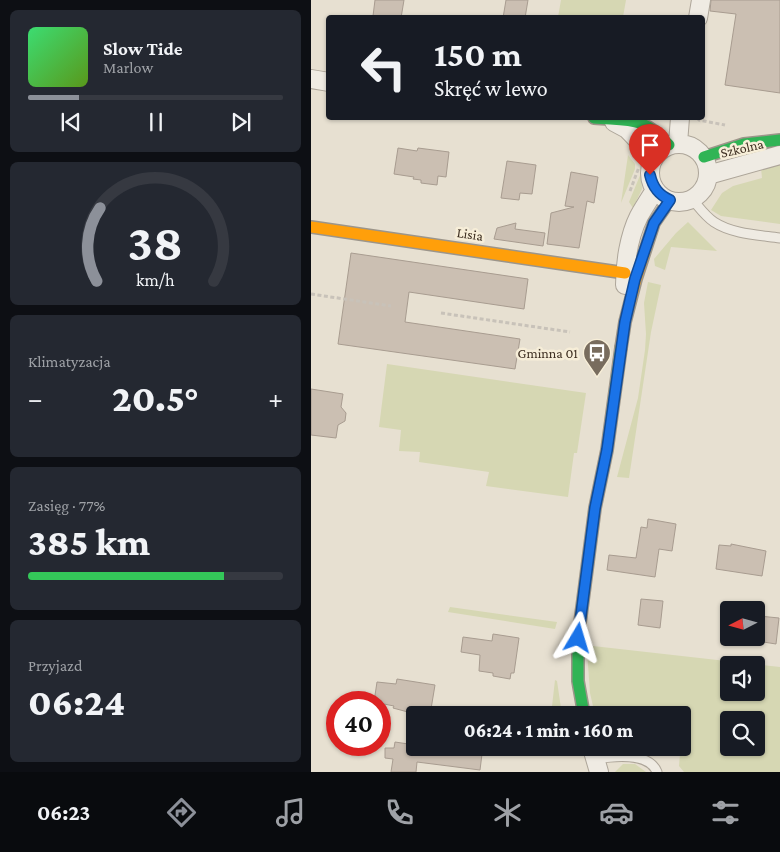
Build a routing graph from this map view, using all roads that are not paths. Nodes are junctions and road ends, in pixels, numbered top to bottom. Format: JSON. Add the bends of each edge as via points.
{"nodes":[{"id":1,"x":701,"y":0,"type":"edge"},
{"id":2,"x":698,"y":15,"type":"edge"},
{"id":3,"x":311,"y":79,"type":"edge"},
{"id":4,"x":326,"y":82,"type":"edge"},
{"id":5,"x":604,"y":120,"type":"edge"},
{"id":6,"x":636,"y":120,"type":"edge"},
{"id":7,"x":679,"y":120,"type":"edge"},
{"id":8,"x":780,"y":140,"type":"edge"},
{"id":9,"x":673,"y":144,"type":"junction"},
{"id":10,"x":780,"y":155,"type":"edge"},
{"id":11,"x":654,"y":157,"type":"junction"},
{"id":12,"x":704,"y":158,"type":"junction"},
{"id":13,"x":708,"y":175,"type":"junction"},
{"id":14,"x":655,"y":190,"type":"junction"},
{"id":15,"x":692,"y":198,"type":"junction"},
{"id":16,"x":670,"y":200,"type":"junction"},
{"id":17,"x":311,"y":227,"type":"edge"},
{"id":18,"x":780,"y":238,"type":"edge"},
{"id":19,"x":625,"y":273,"type":"junction"},
{"id":20,"x":625,"y":322,"type":"junction"},
{"id":21,"x":582,"y":706,"type":"edge"},
{"id":22,"x":596,"y":760,"type":"edge"},
{"id":23,"x":657,"y":772,"type":"edge"}],
"edges":[{"from":1,"to":2,"type":"street"},
{"from":3,"to":4,"type":"street"},
{"from":5,"to":11,"type":"street","via":[[627,129]]},
{"from":6,"to":9,"type":"street","via":[[648,125]]},
{"from":7,"to":9,"type":"street"},
{"from":8,"to":12,"type":"street","name":"Szkolna","via":[[744,144]]},
{"from":9,"to":11,"type":"street"},
{"from":9,"to":12,"type":"street","via":[[691,146]]},
{"from":10,"to":13,"type":"street","name":"Szkolna"},
{"from":11,"to":14,"type":"street","via":[[650,175]]},
{"from":12,"to":13,"type":"street"},
{"from":13,"to":15,"type":"street","via":[[703,189]]},
{"from":14,"to":16,"type":"street"},
{"from":14,"to":19,"type":"street","via":[[633,232]]},
{"from":15,"to":16,"type":"street","via":[[682,202]]},
{"from":15,"to":18,"type":"lane","via":[[715,224]]},
{"from":16,"to":20,"type":"street","via":[[654,223]]},
{"from":17,"to":19,"type":"street","name":"Lisia"},
{"from":19,"to":20,"type":"street"},
{"from":20,"to":21,"type":"street","via":[[578,638],[578,681]]},
{"from":22,"to":23,"type":"lane","via":[[618,755],[632,757],[652,764]]}]}
